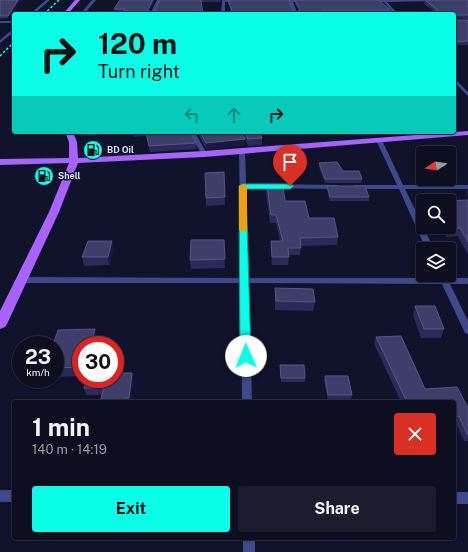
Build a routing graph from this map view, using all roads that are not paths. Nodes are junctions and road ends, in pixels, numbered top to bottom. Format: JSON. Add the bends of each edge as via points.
{"nodes":[{"id":1,"x":48,"y":0,"type":"edge"},
{"id":2,"x":78,"y":0,"type":"edge"},
{"id":3,"x":94,"y":0,"type":"edge"},
{"id":4,"x":159,"y":0,"type":"edge"},
{"id":5,"x":224,"y":1,"type":"edge"},
{"id":6,"x":246,"y":1,"type":"edge"},
{"id":7,"x":276,"y":1,"type":"edge"},
{"id":8,"x":291,"y":1,"type":"edge"},
{"id":9,"x":307,"y":1,"type":"edge"},
{"id":10,"x":370,"y":1,"type":"edge"},
{"id":11,"x":384,"y":1,"type":"edge"},
{"id":12,"x":438,"y":1,"type":"edge"},
{"id":13,"x":34,"y":12,"type":"edge"},
{"id":14,"x":67,"y":12,"type":"edge"},
{"id":15,"x":84,"y":12,"type":"edge"},
{"id":16,"x":153,"y":12,"type":"edge"},
{"id":17,"x":223,"y":12,"type":"edge"},
{"id":18,"x":295,"y":12,"type":"edge"},
{"id":19,"x":394,"y":12,"type":"edge"},
{"id":20,"x":0,"y":22,"type":"edge"},
{"id":21,"x":12,"y":22,"type":"edge"},
{"id":22,"x":12,"y":32,"type":"edge"},
{"id":23,"x":0,"y":36,"type":"edge"},
{"id":24,"x":7,"y":36,"type":"junction"},
{"id":25,"x":0,"y":42,"type":"edge"},
{"id":26,"x":456,"y":84,"type":"edge"},
{"id":27,"x":468,"y":84,"type":"edge"},
{"id":28,"x":468,"y":95,"type":"edge"},
{"id":29,"x":468,"y":133,"type":"edge"},
{"id":30,"x":70,"y":134,"type":"edge"},
{"id":31,"x":193,"y":134,"type":"edge"},
{"id":32,"x":455,"y":134,"type":"edge"},
{"id":33,"x":456,"y":134,"type":"edge"},
{"id":34,"x":379,"y":140,"type":"junction"},
{"id":35,"x":242,"y":150,"type":"junction"},
{"id":36,"x":204,"y":154,"type":"junction"},
{"id":37,"x":74,"y":160,"type":"junction"},
{"id":38,"x":0,"y":162,"type":"edge"},
{"id":39,"x":243,"y":186,"type":"junction"},
{"id":40,"x":401,"y":187,"type":"junction"},
{"id":41,"x":468,"y":187,"type":"edge"},
{"id":42,"x":427,"y":242,"type":"edge"},
{"id":43,"x":416,"y":278,"type":"edge"},
{"id":44,"x":22,"y":280,"type":"junction"},
{"id":45,"x":244,"y":280,"type":"junction"},
{"id":46,"x":456,"y":280,"type":"edge"},
{"id":47,"x":468,"y":281,"type":"edge"},
{"id":48,"x":445,"y":282,"type":"edge"},
{"id":49,"x":0,"y":324,"type":"edge"},
{"id":50,"x":468,"y":331,"type":"edge"},
{"id":51,"x":246,"y":400,"type":"edge"},
{"id":52,"x":0,"y":496,"type":"edge"},
{"id":53,"x":12,"y":496,"type":"edge"},
{"id":54,"x":456,"y":498,"type":"edge"},
{"id":55,"x":468,"y":498,"type":"edge"},
{"id":56,"x":249,"y":540,"type":"edge"},
{"id":57,"x":249,"y":552,"type":"edge"}],
"edges":[{"from":1,"to":13,"type":"street"},
{"from":2,"to":14,"type":"main road"},
{"from":3,"to":15,"type":"street"},
{"from":4,"to":16,"type":"street"},
{"from":5,"to":6,"type":"street"},
{"from":5,"to":17,"type":"street"},
{"from":7,"to":8,"type":"street"},
{"from":8,"to":9,"type":"street"},
{"from":8,"to":18,"type":"street"},
{"from":10,"to":11,"type":"street"},
{"from":11,"to":12,"type":"street"},
{"from":11,"to":19,"type":"street"},
{"from":20,"to":21,"type":"street"},
{"from":22,"to":24,"type":"street"},
{"from":23,"to":24,"type":"street"},
{"from":24,"to":25,"type":"street"},
{"from":26,"to":27,"type":"street"},
{"from":26,"to":28,"type":"street"},
{"from":29,"to":33,"type":"main road"},
{"from":30,"to":37,"type":"main road"},
{"from":31,"to":36,"type":"street"},
{"from":32,"to":34,"type":"main road"},
{"from":34,"to":35,"type":"main road"},
{"from":34,"to":40,"type":"street"},
{"from":35,"to":36,"type":"main road"},
{"from":35,"to":39,"type":"street"},
{"from":36,"to":37,"type":"main road"},
{"from":37,"to":38,"type":"main road"},
{"from":37,"to":44,"type":"main road","via":[[65,187]]},
{"from":39,"to":40,"type":"street"},
{"from":39,"to":45,"type":"street"},
{"from":40,"to":41,"type":"street"},
{"from":40,"to":42,"type":"street"},
{"from":43,"to":45,"type":"street"},
{"from":44,"to":45,"type":"street"},
{"from":44,"to":49,"type":"main road"},
{"from":45,"to":51,"type":"street"},
{"from":46,"to":47,"type":"street"},
{"from":48,"to":50,"type":"street"},
{"from":52,"to":53,"type":"street"},
{"from":54,"to":55,"type":"street"},
{"from":56,"to":57,"type":"street"}]}
